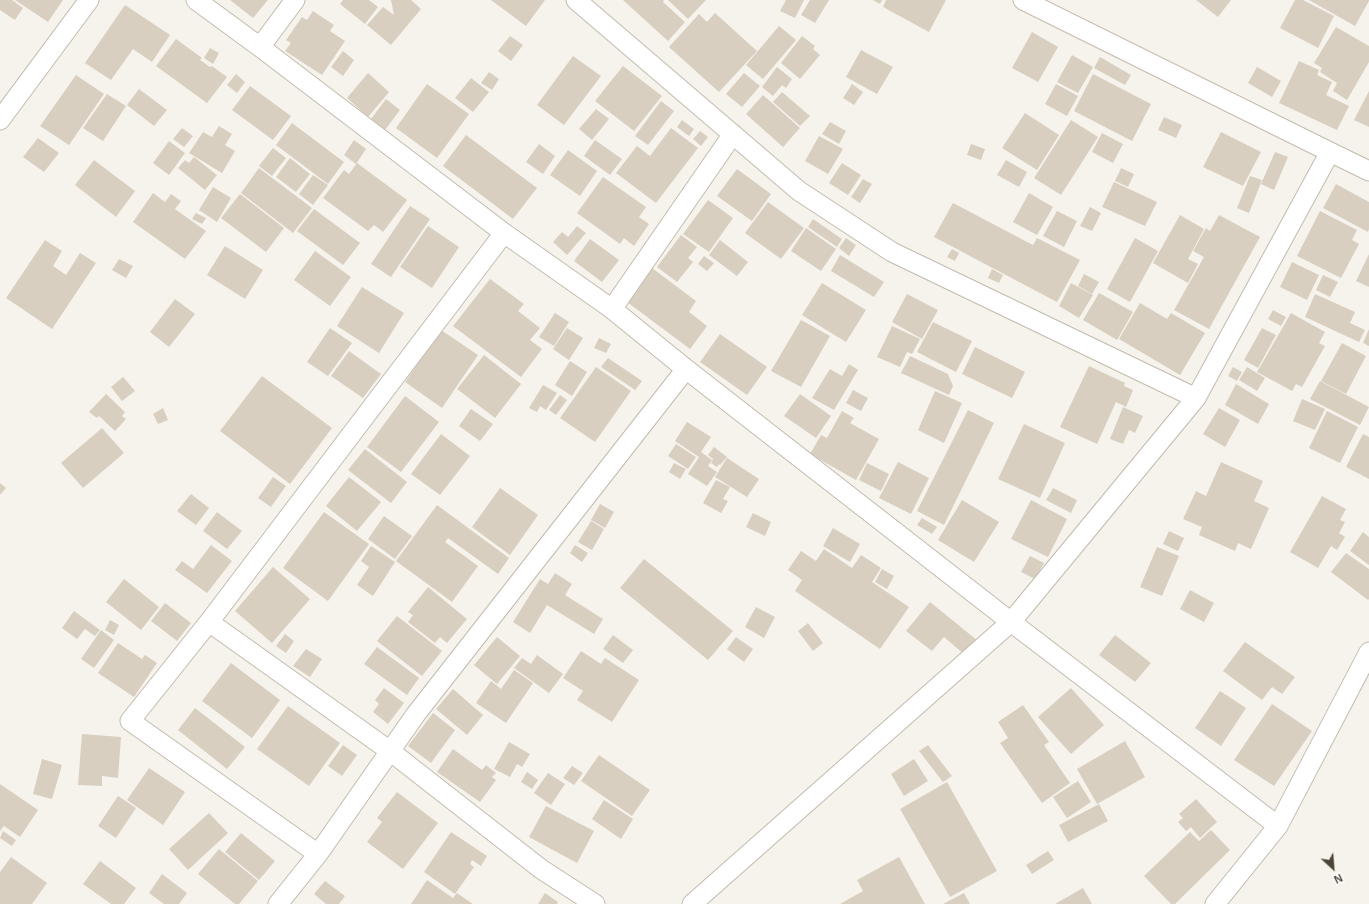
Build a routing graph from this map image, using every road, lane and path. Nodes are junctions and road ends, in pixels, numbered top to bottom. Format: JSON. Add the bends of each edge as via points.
{"nodes":[{"id":1,"x":89,"y":0,"type":"edge"},
{"id":2,"x":196,"y":0,"type":"edge"},
{"id":3,"x":295,"y":0,"type":"edge"},
{"id":4,"x":1023,"y":0,"type":"edge"},
{"id":5,"x":579,"y":1,"type":"edge"},
{"id":6,"x":260,"y":47,"type":"junction"},
{"id":7,"x":0,"y":120,"type":"edge"},
{"id":8,"x":733,"y":134,"type":"junction"},
{"id":9,"x":1330,"y":152,"type":"junction"},
{"id":10,"x":1369,"y":171,"type":"edge"},
{"id":11,"x":504,"y":233,"type":"junction"},
{"id":12,"x":612,"y":309,"type":"junction"},
{"id":13,"x":686,"y":369,"type":"junction"},
{"id":14,"x":1196,"y":398,"type":"junction"},
{"id":15,"x":209,"y":622,"type":"junction"},
{"id":16,"x":1011,"y":622,"type":"junction"},
{"id":17,"x":1369,"y":652,"type":"edge"},
{"id":18,"x":390,"y":751,"type":"junction"},
{"id":19,"x":1278,"y":826,"type":"junction"},
{"id":20,"x":318,"y":854,"type":"junction"},
{"id":21,"x":278,"y":904,"type":"edge"},
{"id":22,"x":595,"y":904,"type":"edge"},
{"id":23,"x":692,"y":904,"type":"edge"},
{"id":24,"x":1215,"y":904,"type":"edge"}],
"edges":[{"from":1,"to":7,"type":"street"},
{"from":2,"to":6,"type":"street"},
{"from":3,"to":6,"type":"street"},
{"from":4,"to":9,"type":"street"},
{"from":5,"to":8,"type":"street"},
{"from":6,"to":11,"type":"street"},
{"from":8,"to":12,"type":"street"},
{"from":8,"to":14,"type":"street","via":[[799,191],[892,252]]},
{"from":9,"to":10,"type":"street"},
{"from":9,"to":14,"type":"street"},
{"from":11,"to":12,"type":"street"},
{"from":11,"to":15,"type":"street"},
{"from":12,"to":13,"type":"street"},
{"from":13,"to":16,"type":"street"},
{"from":13,"to":18,"type":"street","via":[[416,714]]},
{"from":14,"to":16,"type":"street"},
{"from":15,"to":18,"type":"street"},
{"from":15,"to":20,"type":"street","via":[[130,721]]},
{"from":16,"to":19,"type":"street"},
{"from":16,"to":23,"type":"street"},
{"from":17,"to":19,"type":"street"},
{"from":18,"to":20,"type":"street"},
{"from":18,"to":22,"type":"street","via":[[542,869]]},
{"from":19,"to":24,"type":"street"},
{"from":20,"to":21,"type":"street"}]}
